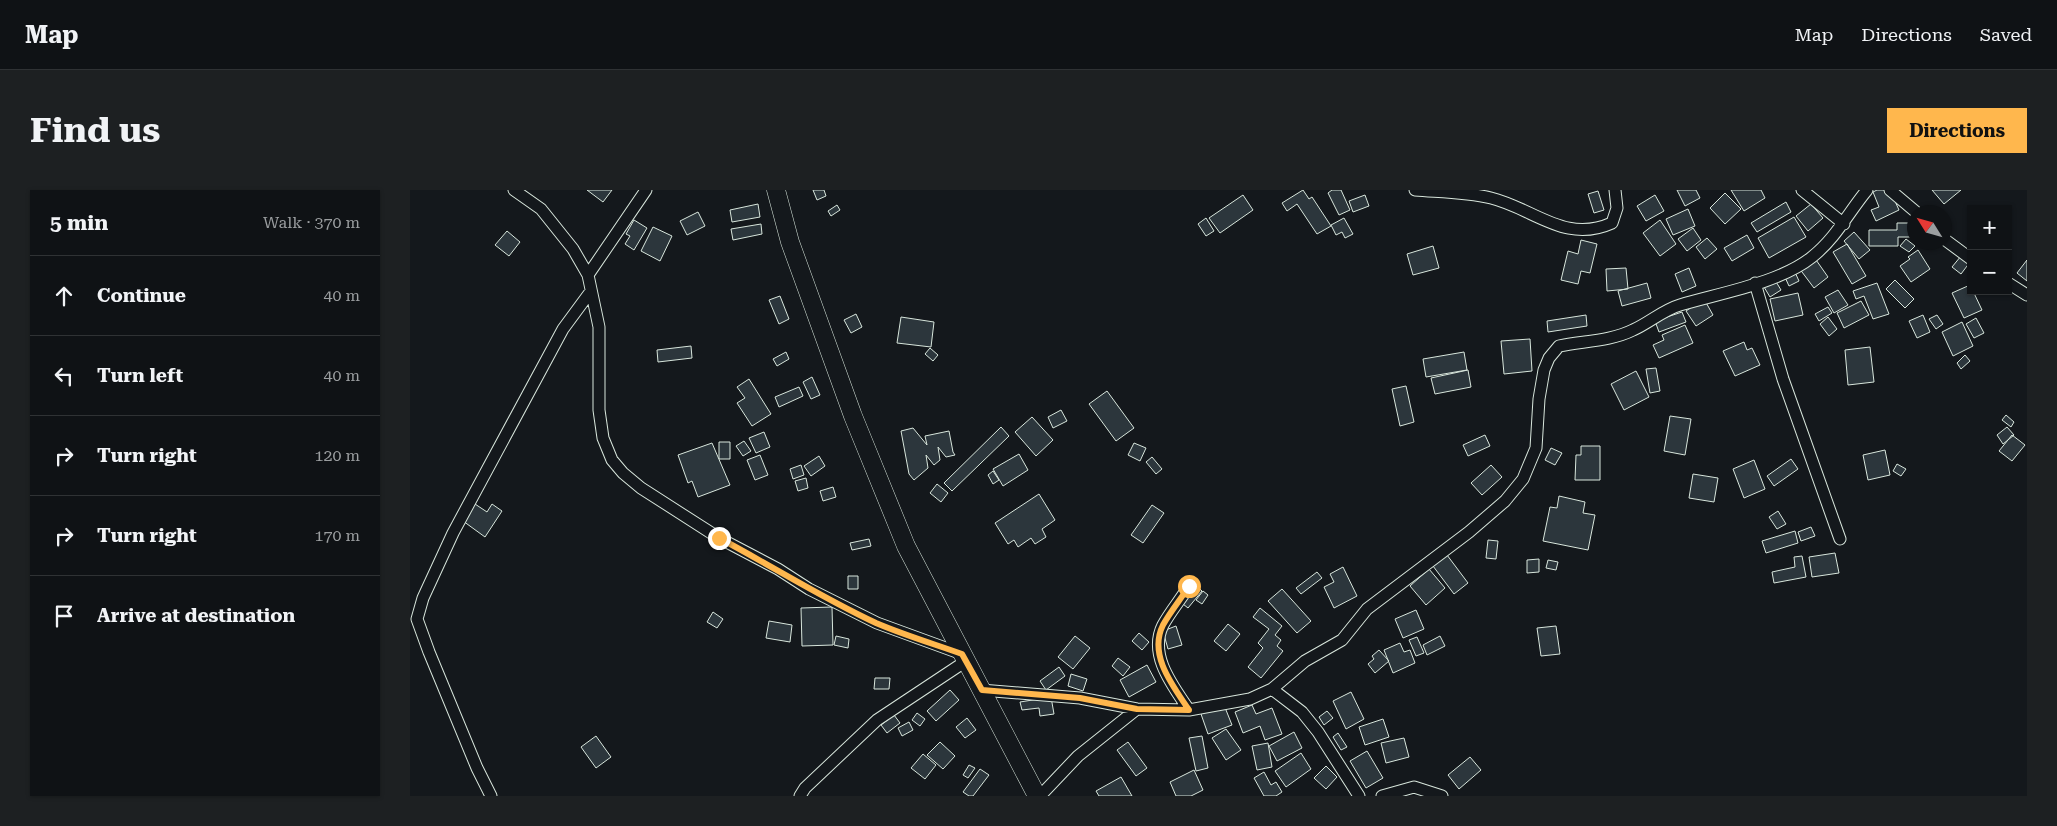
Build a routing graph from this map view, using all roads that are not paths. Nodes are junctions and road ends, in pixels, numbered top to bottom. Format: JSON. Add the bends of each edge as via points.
{"nodes":[{"id":1,"x":514,"y":190,"type":"edge"},
{"id":2,"x":646,"y":190,"type":"edge"},
{"id":3,"x":776,"y":190,"type":"edge"},
{"id":4,"x":1415,"y":190,"type":"edge"},
{"id":5,"x":1615,"y":190,"type":"edge"},
{"id":6,"x":1802,"y":190,"type":"edge"},
{"id":7,"x":1867,"y":190,"type":"edge"},
{"id":8,"x":1890,"y":190,"type":"edge"},
{"id":9,"x":1908,"y":205,"type":"edge"},
{"id":10,"x":1844,"y":224,"type":"junction"},
{"id":11,"x":1952,"y":245,"type":"edge"},
{"id":12,"x":1967,"y":256,"type":"edge"},
{"id":13,"x":588,"y":275,"type":"junction"},
{"id":14,"x":1755,"y":283,"type":"junction"},
{"id":15,"x":2012,"y":285,"type":"edge"},
{"id":16,"x":591,"y":291,"type":"junction"},
{"id":17,"x":2027,"y":294,"type":"edge"},
{"id":18,"x":1840,"y":540,"type":"dead end"},
{"id":19,"x":1189,"y":586,"type":"dead end"},
{"id":20,"x":964,"y":658,"type":"junction"},
{"id":21,"x":982,"y":690,"type":"junction"},
{"id":22,"x":1272,"y":690,"type":"junction"},
{"id":23,"x":1137,"y":709,"type":"junction"},
{"id":24,"x":1189,"y":710,"type":"junction"},
{"id":25,"x":491,"y":796,"type":"edge"},
{"id":26,"x":800,"y":796,"type":"edge"},
{"id":27,"x":1038,"y":796,"type":"edge"},
{"id":28,"x":1359,"y":796,"type":"edge"},
{"id":29,"x":1382,"y":796,"type":"edge"},
{"id":30,"x":1442,"y":796,"type":"edge"}],
"edges":[{"from":1,"to":13,"type":"street","via":[[541,209],[574,249]]},
{"from":2,"to":13,"type":"street"},
{"from":3,"to":20,"type":"main road","via":[[790,242],[856,425],[906,546]]},
{"from":4,"to":5,"type":"street","via":[[1493,199],[1569,230],[1598,229],[1612,223],[1618,208]]},
{"from":6,"to":10,"type":"street"},
{"from":7,"to":10,"type":"street"},
{"from":8,"to":9,"type":"street"},
{"from":10,"to":14,"type":"street","via":[[1810,259],[1788,272]]},
{"from":11,"to":12,"type":"street"},
{"from":13,"to":16,"type":"street"},
{"from":14,"to":18,"type":"street","via":[[1783,379]]},
{"from":14,"to":22,"type":"street","via":[[1677,306],[1633,330],[1559,346],[1544,370],[1536,448],[1523,480],[1469,532],[1367,608],[1342,640],[1305,661]]},
{"from":15,"to":17,"type":"street"},
{"from":16,"to":20,"type":"street","via":[[599,327],[599,410],[603,438],[612,460],[623,473],[703,528],[809,589],[877,623]]},
{"from":16,"to":25,"type":"street","via":[[563,329],[453,533],[423,598],[417,619],[428,652]]},
{"from":19,"to":24,"type":"street","via":[[1163,626],[1159,641],[1162,665]]},
{"from":20,"to":21,"type":"main road"},
{"from":20,"to":26,"type":"street","via":[[877,720]]},
{"from":21,"to":23,"type":"street","via":[[1080,698]]},
{"from":21,"to":27,"type":"main road"},
{"from":22,"to":24,"type":"street","via":[[1250,699]]},
{"from":22,"to":28,"type":"street","via":[[1302,712],[1313,725]]},
{"from":23,"to":24,"type":"street"},
{"from":23,"to":27,"type":"street","via":[[1078,756]]},
{"from":29,"to":30,"type":"street","via":[[1414,787]]}]}
